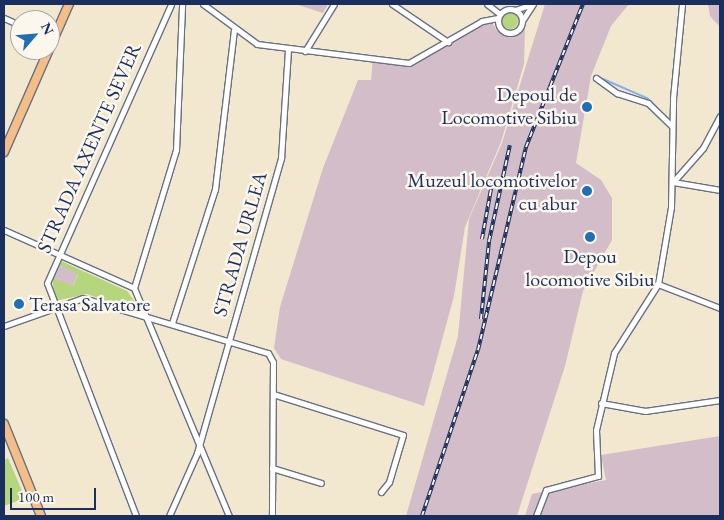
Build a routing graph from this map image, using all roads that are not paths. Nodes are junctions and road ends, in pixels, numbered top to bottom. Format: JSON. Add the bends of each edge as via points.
{"nodes":[{"id":1,"x":69,"y":4,"type":"edge"},
{"id":2,"x":172,"y":4,"type":"edge"},
{"id":3,"x":182,"y":4,"type":"edge"},
{"id":4,"x":203,"y":4,"type":"edge"},
{"id":5,"x":334,"y":4,"type":"edge"},
{"id":6,"x":392,"y":4,"type":"edge"},
{"id":7,"x":487,"y":4,"type":"edge"},
{"id":8,"x":533,"y":4,"type":"edge"},
{"id":9,"x":682,"y":4,"type":"edge"},
{"id":10,"x":515,"y":10,"type":"junction"},
{"id":11,"x":499,"y":16,"type":"junction"},
{"id":12,"x":522,"y":21,"type":"junction"},
{"id":13,"x":60,"y":23,"type":"edge"},
{"id":14,"x":234,"y":30,"type":"junction"},
{"id":15,"x":448,"y":42,"type":"junction"},
{"id":16,"x":288,"y":49,"type":"junction"},
{"id":17,"x":305,"y":51,"type":"junction"},
{"id":18,"x":44,"y":60,"type":"edge"},
{"id":19,"x":596,"y":78,"type":"dead end"},
{"id":20,"x":720,"y":116,"type":"edge"},
{"id":21,"x":672,"y":126,"type":"junction"},
{"id":22,"x":4,"y":152,"type":"edge"},
{"id":23,"x":673,"y":182,"type":"junction"},
{"id":24,"x":720,"y":190,"type":"edge"},
{"id":25,"x":4,"y":230,"type":"edge"},
{"id":26,"x":56,"y":255,"type":"junction"},
{"id":27,"x":658,"y":284,"type":"junction"},
{"id":28,"x":134,"y":288,"type":"junction"},
{"id":29,"x":52,"y":307,"type":"junction"},
{"id":30,"x":720,"y":308,"type":"edge"},
{"id":31,"x":147,"y":317,"type":"junction"},
{"id":32,"x":172,"y":322,"type":"junction"},
{"id":33,"x":4,"y":326,"type":"edge"},
{"id":34,"x":228,"y":342,"type":"junction"},
{"id":35,"x":273,"y":394,"type":"junction"},
{"id":36,"x":720,"y":400,"type":"edge"},
{"id":37,"x":601,"y":403,"type":"junction"},
{"id":38,"x":4,"y":424,"type":"edge"},
{"id":39,"x":199,"y":443,"type":"junction"},
{"id":40,"x":272,"y":468,"type":"junction"},
{"id":41,"x":321,"y":483,"type":"dead end"},
{"id":42,"x":381,"y":492,"type":"dead end"},
{"id":43,"x":41,"y":516,"type":"edge"},
{"id":44,"x":136,"y":516,"type":"edge"},
{"id":45,"x":169,"y":516,"type":"edge"},
{"id":46,"x":229,"y":516,"type":"edge"},
{"id":47,"x":272,"y":516,"type":"edge"},
{"id":48,"x":536,"y":516,"type":"edge"}],
"edges":[{"from":1,"to":13,"type":"main road"},
{"from":2,"to":26,"type":"street","name":"STRADA AXENTE SEVER"},
{"from":3,"to":28,"type":"street","via":[[176,150]]},
{"from":4,"to":14,"type":"street"},
{"from":5,"to":17,"type":"street"},
{"from":6,"to":15,"type":"street"},
{"from":7,"to":11,"type":"street"},
{"from":8,"to":10,"type":"street"},
{"from":8,"to":12,"type":"street"},
{"from":9,"to":21,"type":"street"},
{"from":10,"to":11,"type":"street"},
{"from":10,"to":12,"type":"street"},
{"from":11,"to":12,"type":"street","via":[[499,26],[508,33],[519,29]]},
{"from":11,"to":15,"type":"street","via":[[482,21]]},
{"from":14,"to":16,"type":"street","via":[[257,44]]},
{"from":14,"to":32,"type":"street","via":[[215,189]]},
{"from":15,"to":17,"type":"street","via":[[409,63]]},
{"from":16,"to":17,"type":"street"},
{"from":16,"to":34,"type":"street","name":"STRADA URLEA","via":[[281,158]]},
{"from":18,"to":22,"type":"main road"},
{"from":19,"to":21,"type":"street","via":[[617,93],[648,103]]},
{"from":20,"to":23,"type":"street","via":[[703,148]]},
{"from":21,"to":23,"type":"street"},
{"from":23,"to":24,"type":"street"},
{"from":23,"to":27,"type":"street"},
{"from":25,"to":26,"type":"street"},
{"from":26,"to":28,"type":"street"},
{"from":26,"to":29,"type":"street","name":"STRADA AXENTE SEVER","via":[[47,283]]},
{"from":27,"to":30,"type":"street"},
{"from":27,"to":37,"type":"street","via":[[616,348]]},
{"from":28,"to":31,"type":"street"},
{"from":29,"to":31,"type":"street","via":[[90,299]]},
{"from":29,"to":33,"type":"street"},
{"from":29,"to":44,"type":"street","name":"STRADA AXENTE SEVER"},
{"from":31,"to":32,"type":"street"},
{"from":31,"to":39,"type":"street"},
{"from":32,"to":34,"type":"street"},
{"from":34,"to":35,"type":"street","via":[[270,355]]},
{"from":34,"to":39,"type":"street","name":"STRADA URLEA"},
{"from":35,"to":40,"type":"street"},
{"from":35,"to":42,"type":"street","via":[[403,435],[389,482]]},
{"from":36,"to":37,"type":"street","via":[[645,411]]},
{"from":37,"to":48,"type":"street","via":[[595,437],[598,476],[546,490]]},
{"from":38,"to":43,"type":"main road"},
{"from":39,"to":45,"type":"street","name":"STRADA URLEA"},
{"from":39,"to":46,"type":"street"},
{"from":40,"to":41,"type":"street"},
{"from":40,"to":47,"type":"street"}]}
